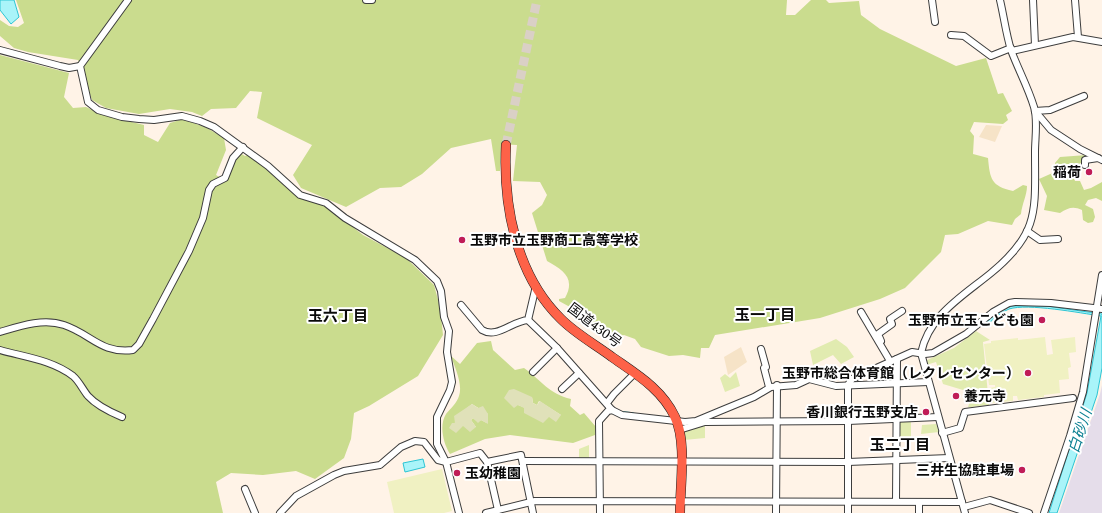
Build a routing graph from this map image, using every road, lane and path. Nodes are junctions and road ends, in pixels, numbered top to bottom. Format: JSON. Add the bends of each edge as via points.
{"nodes":[{"id":1,"x":128,"y":0,"type":"edge"},
{"id":2,"x":366,"y":0,"type":"edge"},
{"id":3,"x":372,"y":0,"type":"edge"},
{"id":4,"x":932,"y":0,"type":"edge"},
{"id":5,"x":1000,"y":0,"type":"edge"},
{"id":6,"x":1033,"y":0,"type":"edge"},
{"id":7,"x":1075,"y":0,"type":"edge"},
{"id":8,"x":935,"y":22,"type":"dead end"},
{"id":9,"x":951,"y":35,"type":"dead end"},
{"id":10,"x":1078,"y":37,"type":"junction"},
{"id":11,"x":1102,"y":42,"type":"edge"},
{"id":12,"x":1035,"y":45,"type":"junction"},
{"id":13,"x":1011,"y":49,"type":"junction"},
{"id":14,"x":0,"y":50,"type":"edge"},
{"id":15,"x":80,"y":66,"type":"junction"},
{"id":16,"x":1084,"y":96,"type":"dead end"},
{"id":17,"x":1035,"y":111,"type":"junction"},
{"id":18,"x":506,"y":145,"type":"tunnel mouth"},
{"id":19,"x":243,"y":147,"type":"junction"},
{"id":20,"x":1100,"y":159,"type":"edge"},
{"id":21,"x":1085,"y":165,"type":"dead end"},
{"id":22,"x":1027,"y":231,"type":"junction"},
{"id":23,"x":1058,"y":239,"type":"dead end"},
{"id":24,"x":1102,"y":275,"type":"edge"},
{"id":25,"x":536,"y":286,"type":"junction"},
{"id":26,"x":1101,"y":286,"type":"edge"},
{"id":27,"x":461,"y":305,"type":"dead end"},
{"id":28,"x":902,"y":311,"type":"dead end"},
{"id":29,"x":860,"y":312,"type":"dead end"},
{"id":30,"x":1098,"y":312,"type":"edge"},
{"id":31,"x":528,"y":320,"type":"junction"},
{"id":32,"x":0,"y":332,"type":"edge"},
{"id":33,"x":880,"y":343,"type":"junction"},
{"id":34,"x":557,"y":348,"type":"junction"},
{"id":35,"x":761,"y":349,"type":"dead end"},
{"id":36,"x":0,"y":350,"type":"edge"},
{"id":37,"x":921,"y":353,"type":"junction"},
{"id":38,"x":897,"y":358,"type":"junction"},
{"id":39,"x":890,"y":362,"type":"junction"},
{"id":40,"x":533,"y":372,"type":"dead end"},
{"id":41,"x":579,"y":373,"type":"junction"},
{"id":42,"x":635,"y":373,"type":"junction"},
{"id":43,"x":928,"y":382,"type":"junction"},
{"id":44,"x":896,"y":383,"type":"junction"},
{"id":45,"x":848,"y":385,"type":"junction"},
{"id":46,"x":777,"y":386,"type":"junction"},
{"id":47,"x":769,"y":388,"type":"junction"},
{"id":48,"x":562,"y":389,"type":"dead end"},
{"id":49,"x":1073,"y":398,"type":"dead end"},
{"id":50,"x":607,"y":403,"type":"junction"},
{"id":51,"x":612,"y":410,"type":"junction"},
{"id":52,"x":122,"y":416,"type":"dead end"},
{"id":53,"x":938,"y":417,"type":"junction"},
{"id":54,"x":897,"y":418,"type":"junction"},
{"id":55,"x":848,"y":420,"type":"junction"},
{"id":56,"x":777,"y":421,"type":"junction"},
{"id":57,"x":678,"y":426,"type":"junction"},
{"id":58,"x":942,"y":433,"type":"junction"},
{"id":59,"x":949,"y":458,"type":"junction"},
{"id":60,"x":523,"y":461,"type":"junction"},
{"id":61,"x":599,"y":461,"type":"junction"},
{"id":62,"x":681,"y":461,"type":"junction"},
{"id":63,"x":777,"y":461,"type":"junction"},
{"id":64,"x":897,"y":461,"type":"junction"},
{"id":65,"x":446,"y":462,"type":"junction"},
{"id":66,"x":487,"y":462,"type":"junction"},
{"id":67,"x":848,"y":462,"type":"junction"},
{"id":68,"x":245,"y":489,"type":"dead end"},
{"id":69,"x":600,"y":501,"type":"junction"},
{"id":70,"x":680,"y":501,"type":"junction"},
{"id":71,"x":848,"y":501,"type":"junction"},
{"id":72,"x":896,"y":501,"type":"junction"},
{"id":73,"x":532,"y":502,"type":"junction"},
{"id":74,"x":776,"y":502,"type":"junction"},
{"id":75,"x":919,"y":502,"type":"junction"},
{"id":76,"x":964,"y":507,"type":"edge"},
{"id":77,"x":498,"y":510,"type":"junction"},
{"id":78,"x":255,"y":513,"type":"edge"},
{"id":79,"x":280,"y":513,"type":"edge"},
{"id":80,"x":459,"y":513,"type":"edge"},
{"id":81,"x":486,"y":513,"type":"edge"},
{"id":82,"x":533,"y":513,"type":"edge"},
{"id":83,"x":600,"y":513,"type":"edge"},
{"id":84,"x":680,"y":513,"type":"edge"},
{"id":85,"x":776,"y":513,"type":"edge"},
{"id":86,"x":848,"y":513,"type":"edge"},
{"id":87,"x":919,"y":513,"type":"edge"},
{"id":88,"x":1029,"y":513,"type":"edge"},
{"id":89,"x":1044,"y":513,"type":"edge"}],
"edges":[{"from":1,"to":15,"type":"street"},
{"from":2,"to":3,"type":"street"},
{"from":4,"to":8,"type":"street"},
{"from":5,"to":13,"type":"street"},
{"from":6,"to":12,"type":"street"},
{"from":7,"to":10,"type":"street"},
{"from":9,"to":13,"type":"street","via":[[964,36],[991,56]]},
{"from":10,"to":11,"type":"street"},
{"from":10,"to":12,"type":"street"},
{"from":12,"to":13,"type":"street"},
{"from":13,"to":17,"type":"street"},
{"from":14,"to":15,"type":"street","via":[[68,68]]},
{"from":15,"to":19,"type":"street","via":[[88,102],[98,110],[139,119],[189,117],[214,127]]},
{"from":16,"to":17,"type":"street","via":[[1050,110]]},
{"from":17,"to":20,"type":"street","via":[[1051,130]]},
{"from":17,"to":22,"type":"street","via":[[1034,208]]},
{"from":18,"to":25,"type":"highway","name":"国道430号","via":[[505,181],[510,217],[519,247]]},
{"from":19,"to":32,"type":"street","via":[[233,158],[225,178],[213,184],[209,190],[203,218],[189,251],[153,319],[133,350],[101,346],[77,330],[57,323],[32,324]]},
{"from":19,"to":65,"type":"street","via":[[300,195],[326,203],[345,218],[415,260],[437,281],[441,291],[444,317],[450,332],[447,352],[452,382],[436,421],[436,444]]},
{"from":20,"to":21,"type":"street","via":[[1085,160]]},
{"from":22,"to":23,"type":"street","via":[[1040,240]]},
{"from":22,"to":37,"type":"street","via":[[1006,260],[948,308],[925,337]]},
{"from":24,"to":26,"type":"street"},
{"from":25,"to":31,"type":"street"},
{"from":25,"to":42,"type":"highway","name":"国道430号","via":[[562,320]]},
{"from":26,"to":30,"type":"street"},
{"from":27,"to":31,"type":"street","via":[[486,332],[495,333],[521,320]]},
{"from":28,"to":33,"type":"street","via":[[890,319],[892,324],[878,334],[882,342]]},
{"from":29,"to":33,"type":"street"},
{"from":30,"to":37,"type":"street","via":[[1051,303],[1009,303],[993,312],[966,334],[933,353]]},
{"from":30,"to":89,"type":"street","via":[[1081,398]]},
{"from":31,"to":34,"type":"street"},
{"from":33,"to":39,"type":"street"},
{"from":34,"to":40,"type":"street"},
{"from":34,"to":41,"type":"street"},
{"from":35,"to":47,"type":"street"},
{"from":36,"to":52,"type":"street","via":[[27,356],[59,368],[74,377],[88,397],[110,412]]},
{"from":37,"to":38,"type":"street","via":[[912,352]]},
{"from":37,"to":43,"type":"street"},
{"from":38,"to":39,"type":"street"},
{"from":38,"to":44,"type":"street"},
{"from":39,"to":45,"type":"street","via":[[852,379]]},
{"from":41,"to":48,"type":"street"},
{"from":41,"to":50,"type":"street"},
{"from":42,"to":50,"type":"street"},
{"from":42,"to":57,"type":"highway","name":"国道430号","via":[[663,396]]},
{"from":43,"to":44,"type":"street"},
{"from":43,"to":53,"type":"street"},
{"from":44,"to":45,"type":"street"},
{"from":44,"to":54,"type":"street"},
{"from":45,"to":46,"type":"street","via":[[836,386],[809,379],[796,385]]},
{"from":45,"to":55,"type":"street"},
{"from":46,"to":47,"type":"street"},
{"from":46,"to":56,"type":"street"},
{"from":47,"to":57,"type":"street","via":[[754,397]]},
{"from":49,"to":58,"type":"street","via":[[965,412],[960,428]]},
{"from":50,"to":51,"type":"street"},
{"from":51,"to":57,"type":"street","via":[[622,415]]},
{"from":51,"to":61,"type":"street","via":[[599,421]]},
{"from":53,"to":54,"type":"street"},
{"from":53,"to":58,"type":"street"},
{"from":54,"to":55,"type":"street"},
{"from":54,"to":64,"type":"street"},
{"from":55,"to":56,"type":"street"},
{"from":55,"to":67,"type":"street"},
{"from":56,"to":57,"type":"street","via":[[705,422]]},
{"from":56,"to":63,"type":"street"},
{"from":57,"to":62,"type":"highway","name":"国道430号"},
{"from":58,"to":59,"type":"street"},
{"from":59,"to":64,"type":"street"},
{"from":59,"to":76,"type":"street"},
{"from":60,"to":61,"type":"street"},
{"from":60,"to":66,"type":"street","via":[[521,455]]},
{"from":60,"to":73,"type":"street"},
{"from":61,"to":62,"type":"street"},
{"from":61,"to":69,"type":"street"},
{"from":62,"to":63,"type":"street"},
{"from":62,"to":70,"type":"highway","name":"国道430号"},
{"from":63,"to":67,"type":"street"},
{"from":63,"to":74,"type":"street"},
{"from":64,"to":67,"type":"street"},
{"from":64,"to":72,"type":"street"},
{"from":65,"to":66,"type":"street","via":[[479,452]]},
{"from":65,"to":79,"type":"street","via":[[438,460],[424,442],[415,441],[401,447],[380,465],[344,471],[305,490],[290,500]]},
{"from":65,"to":80,"type":"street"},
{"from":66,"to":77,"type":"street"},
{"from":67,"to":71,"type":"street"},
{"from":68,"to":78,"type":"street"},
{"from":69,"to":70,"type":"street"},
{"from":69,"to":73,"type":"street"},
{"from":69,"to":83,"type":"street"},
{"from":70,"to":74,"type":"street"},
{"from":70,"to":84,"type":"highway","name":"国道430号"},
{"from":71,"to":72,"type":"street"},
{"from":71,"to":74,"type":"street"},
{"from":71,"to":86,"type":"street"},
{"from":72,"to":75,"type":"street"},
{"from":73,"to":77,"type":"street"},
{"from":73,"to":82,"type":"street"},
{"from":74,"to":85,"type":"street"},
{"from":75,"to":76,"type":"street"},
{"from":75,"to":87,"type":"street"},
{"from":76,"to":88,"type":"street","via":[[990,500]]},
{"from":77,"to":81,"type":"street"}]}
